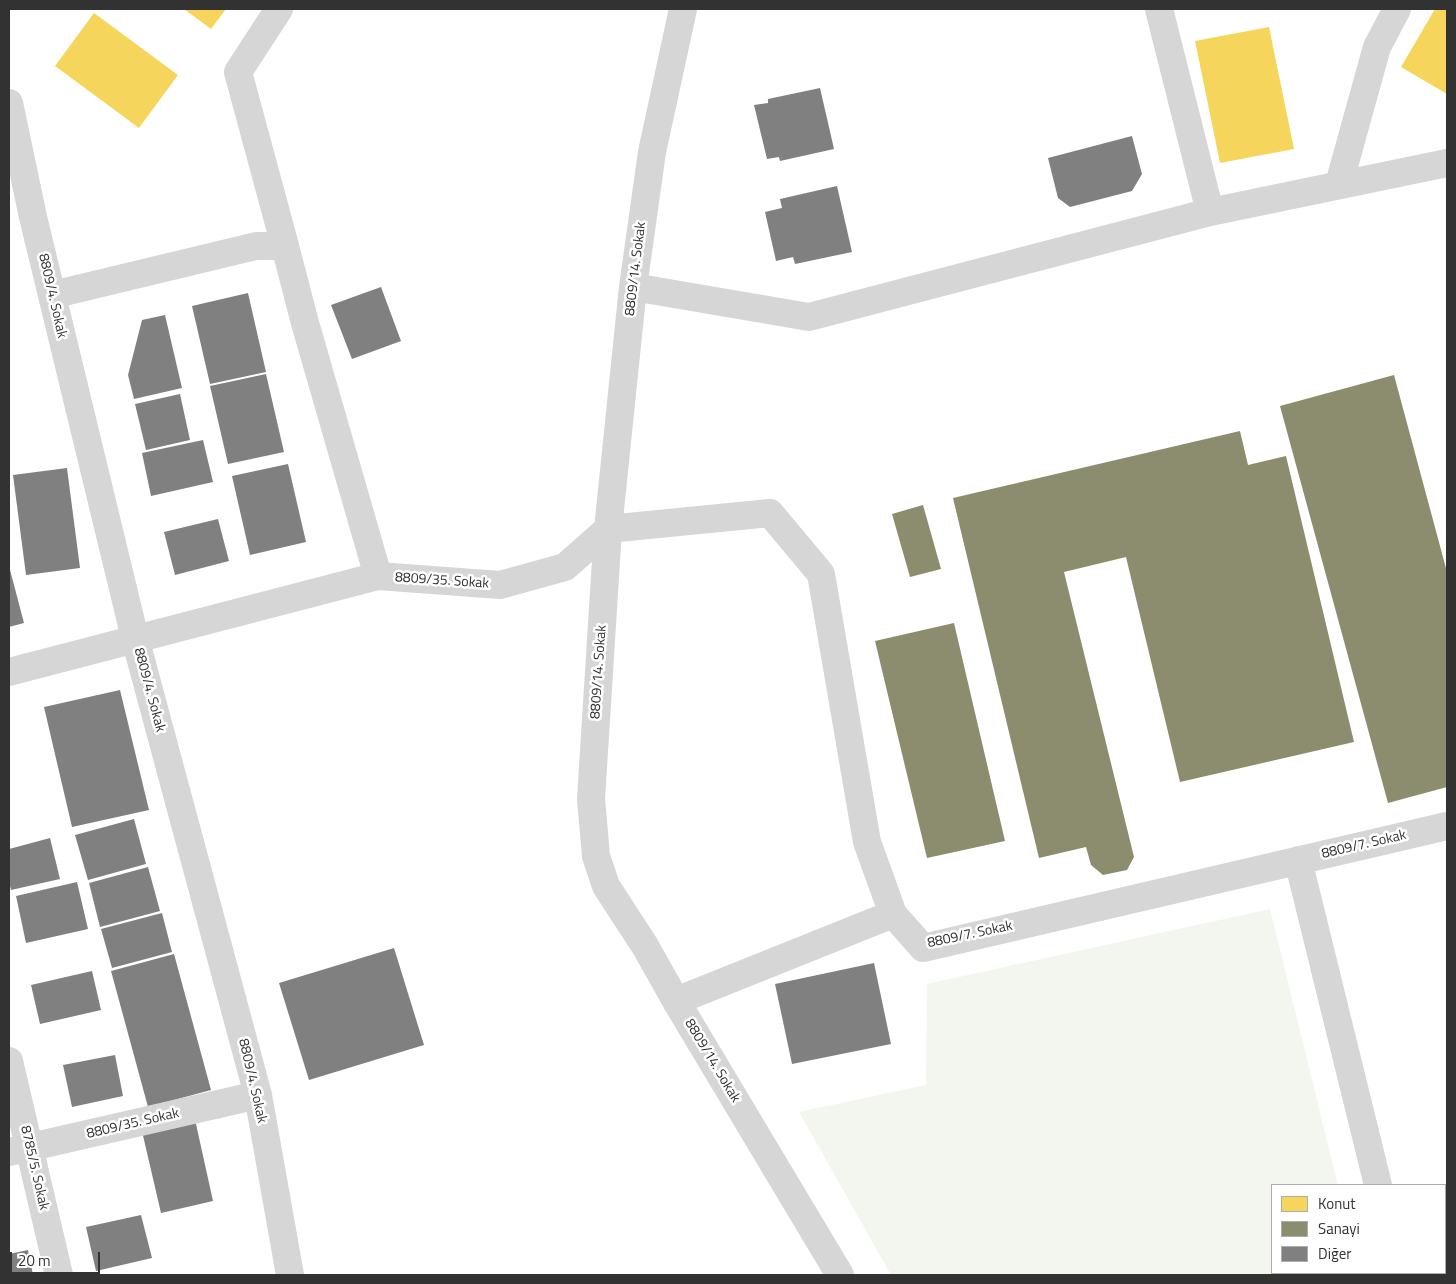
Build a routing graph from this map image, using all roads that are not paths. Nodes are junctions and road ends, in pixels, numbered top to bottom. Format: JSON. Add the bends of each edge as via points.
{"nodes":[{"id":1,"x":280,"y":9,"type":"edge"},
{"id":2,"x":683,"y":9,"type":"edge"},
{"id":3,"x":1159,"y":9,"type":"edge"},
{"id":4,"x":1397,"y":9,"type":"edge"},
{"id":5,"x":9,"y":103,"type":"edge"},
{"id":6,"x":1447,"y":163,"type":"edge"},
{"id":7,"x":1339,"y":184,"type":"junction"},
{"id":8,"x":1210,"y":212,"type":"junction"},
{"id":9,"x":285,"y":246,"type":"junction"},
{"id":10,"x":633,"y":287,"type":"junction"},
{"id":11,"x":52,"y":294,"type":"junction"},
{"id":12,"x":608,"y":528,"type":"junction"},
{"id":13,"x":378,"y":576,"type":"junction"},
{"id":14,"x":135,"y":638,"type":"junction"},
{"id":15,"x":9,"y":672,"type":"edge"},
{"id":16,"x":1447,"y":826,"type":"edge"},
{"id":17,"x":1298,"y":860,"type":"junction"},
{"id":18,"x":893,"y":914,"type":"junction"},
{"id":19,"x":676,"y":1001,"type":"junction"},
{"id":20,"x":9,"y":1061,"type":"edge"},
{"id":21,"x":258,"y":1095,"type":"junction"},
{"id":22,"x":19,"y":1150,"type":"edge"},
{"id":23,"x":1378,"y":1184,"type":"edge"},
{"id":24,"x":59,"y":1275,"type":"edge"},
{"id":25,"x":290,"y":1275,"type":"edge"},
{"id":26,"x":840,"y":1275,"type":"edge"}],
"edges":[{"from":1,"to":9,"type":"street","via":[[238,72]]},
{"from":2,"to":10,"type":"street","name":"8809/14. Sokak","via":[[652,152]]},
{"from":3,"to":8,"type":"street"},
{"from":4,"to":7,"type":"street","via":[[1377,47]]},
{"from":5,"to":11,"type":"street","name":"8809/4. Sokak"},
{"from":6,"to":7,"type":"street"},
{"from":7,"to":8,"type":"street"},
{"from":8,"to":10,"type":"street","via":[[809,317]]},
{"from":9,"to":11,"type":"street","via":[[256,246]]},
{"from":9,"to":13,"type":"street"},
{"from":10,"to":12,"type":"street","name":"8809/14. Sokak"},
{"from":11,"to":14,"type":"street","name":"8809/4. Sokak"},
{"from":12,"to":13,"type":"street","name":"8809/35. Sokak","via":[[565,567],[500,585]]},
{"from":12,"to":18,"type":"street","name":"8809/7. Sokak","via":[[770,513],[821,574],[867,842]]},
{"from":12,"to":19,"type":"street","name":"8809/14. Sokak","via":[[591,799],[596,856],[606,886]]},
{"from":13,"to":14,"type":"street","name":"8809/35. Sokak"},
{"from":14,"to":15,"type":"street","name":"8809/35. Sokak"},
{"from":14,"to":21,"type":"street","name":"8809/4. Sokak"},
{"from":16,"to":17,"type":"street","name":"8809/7. Sokak"},
{"from":17,"to":18,"type":"street","name":"8809/7. Sokak","via":[[924,948]]},
{"from":17,"to":23,"type":"street"},
{"from":18,"to":19,"type":"street"},
{"from":19,"to":26,"type":"street","name":"8809/14. Sokak"},
{"from":20,"to":22,"type":"street","name":"8785/5. Sokak"},
{"from":21,"to":22,"type":"street","name":"8809/35. Sokak"},
{"from":21,"to":25,"type":"street","name":"8809/4. Sokak"},
{"from":22,"to":24,"type":"street","name":"8785/5. Sokak"}]}
